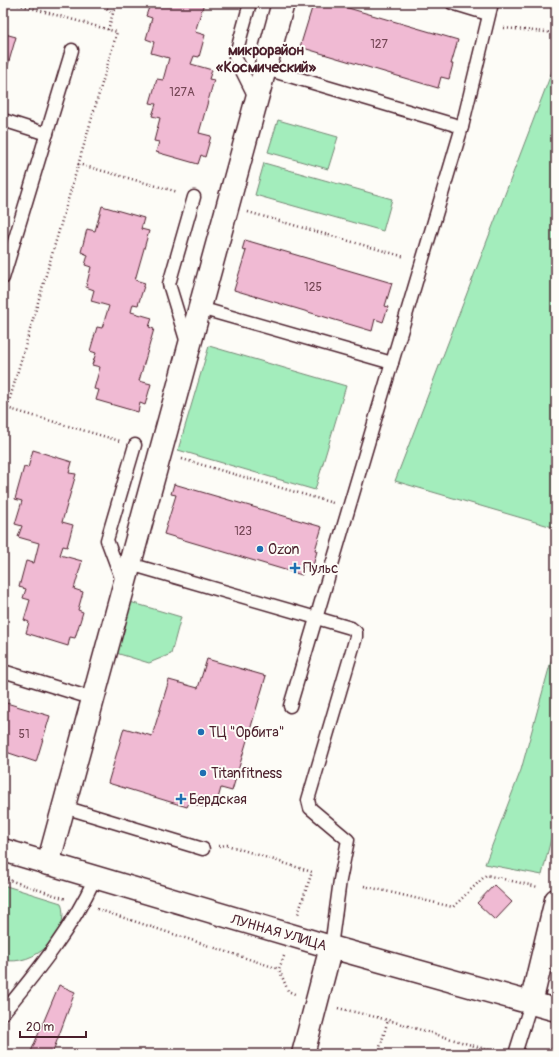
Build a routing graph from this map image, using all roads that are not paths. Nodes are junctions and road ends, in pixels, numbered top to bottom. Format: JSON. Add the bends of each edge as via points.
{"nodes":[{"id":1,"x":250,"y":3,"type":"edge"},
{"id":2,"x":283,"y":3,"type":"edge"},
{"id":3,"x":452,"y":3,"type":"edge"},
{"id":4,"x":489,"y":14,"type":"edge"},
{"id":5,"x":72,"y":50,"type":"dead end"},
{"id":6,"x":266,"y":69,"type":"junction"},
{"id":7,"x":257,"y":100,"type":"junction"},
{"id":8,"x":3,"y":120,"type":"edge"},
{"id":9,"x":462,"y":127,"type":"junction"},
{"id":10,"x":47,"y":134,"type":"junction"},
{"id":11,"x":194,"y":197,"type":"dead end"},
{"id":12,"x":3,"y":278,"type":"edge"},
{"id":13,"x":200,"y":308,"type":"junction"},
{"id":14,"x":189,"y":348,"type":"junction"},
{"id":15,"x":392,"y":362,"type":"junction"},
{"id":16,"x":135,"y":445,"type":"dead end"},
{"id":17,"x":130,"y":564,"type":"junction"},
{"id":18,"x":124,"y":586,"type":"junction"},
{"id":19,"x":316,"y":618,"type":"junction"},
{"id":20,"x":3,"y":671,"type":"edge"},
{"id":21,"x":94,"y":698,"type":"junction"},
{"id":22,"x":290,"y":706,"type":"dead end"},
{"id":23,"x":64,"y":807,"type":"junction"},
{"id":24,"x":203,"y":849,"type":"road end"},
{"id":25,"x":3,"y":850,"type":"edge"},
{"id":26,"x":48,"y":864,"type":"junction"},
{"id":27,"x":95,"y":878,"type":"junction"},
{"id":28,"x":548,"y":894,"type":"edge"},
{"id":29,"x":331,"y":947,"type":"junction"},
{"id":30,"x":531,"y":1003,"type":"junction"},
{"id":31,"x":556,"y":1010,"type":"edge"},
{"id":32,"x":3,"y":1013,"type":"edge"},
{"id":33,"x":303,"y":1054,"type":"edge"},
{"id":34,"x":515,"y":1054,"type":"edge"}],
"edges":[{"from":1,"to":7,"type":"lane","via":[[235,57]]},
{"from":2,"to":6,"type":"street"},
{"from":3,"to":4,"type":"lane"},
{"from":4,"to":9,"type":"lane"},
{"from":5,"to":10,"type":"lane"},
{"from":6,"to":7,"type":"street"},
{"from":6,"to":9,"type":"lane"},
{"from":7,"to":13,"type":"street"},
{"from":8,"to":10,"type":"lane"},
{"from":9,"to":15,"type":"lane"},
{"from":10,"to":12,"type":"lane"},
{"from":11,"to":14,"type":"lane","via":[[169,284]]},
{"from":13,"to":14,"type":"street"},
{"from":13,"to":15,"type":"lane"},
{"from":14,"to":17,"type":"street"},
{"from":15,"to":19,"type":"lane"},
{"from":16,"to":18,"type":"lane","via":[[108,540]]},
{"from":17,"to":18,"type":"street"},
{"from":17,"to":19,"type":"lane"},
{"from":18,"to":21,"type":"street"},
{"from":19,"to":22,"type":"lane"},
{"from":19,"to":29,"type":"lane","via":[[351,628],[356,632],[308,800],[310,808],[348,840]]},
{"from":20,"to":21,"type":"lane"},
{"from":21,"to":23,"type":"street"},
{"from":23,"to":24,"type":"lane"},
{"from":23,"to":26,"type":"street"},
{"from":25,"to":26,"type":"street","name":"ЛУННАЯ УЛИЦА"},
{"from":26,"to":27,"type":"street","name":"ЛУННАЯ УЛИЦА"},
{"from":27,"to":29,"type":"street","name":"ЛУННАЯ УЛИЦА"},
{"from":27,"to":32,"type":"lane","via":[[83,904],[53,952]]},
{"from":28,"to":30,"type":"street"},
{"from":29,"to":30,"type":"street","name":"ЛУННАЯ УЛИЦА"},
{"from":29,"to":33,"type":"street"},
{"from":30,"to":31,"type":"street","name":"ЛУННАЯ УЛИЦА"},
{"from":30,"to":34,"type":"lane"}]}
